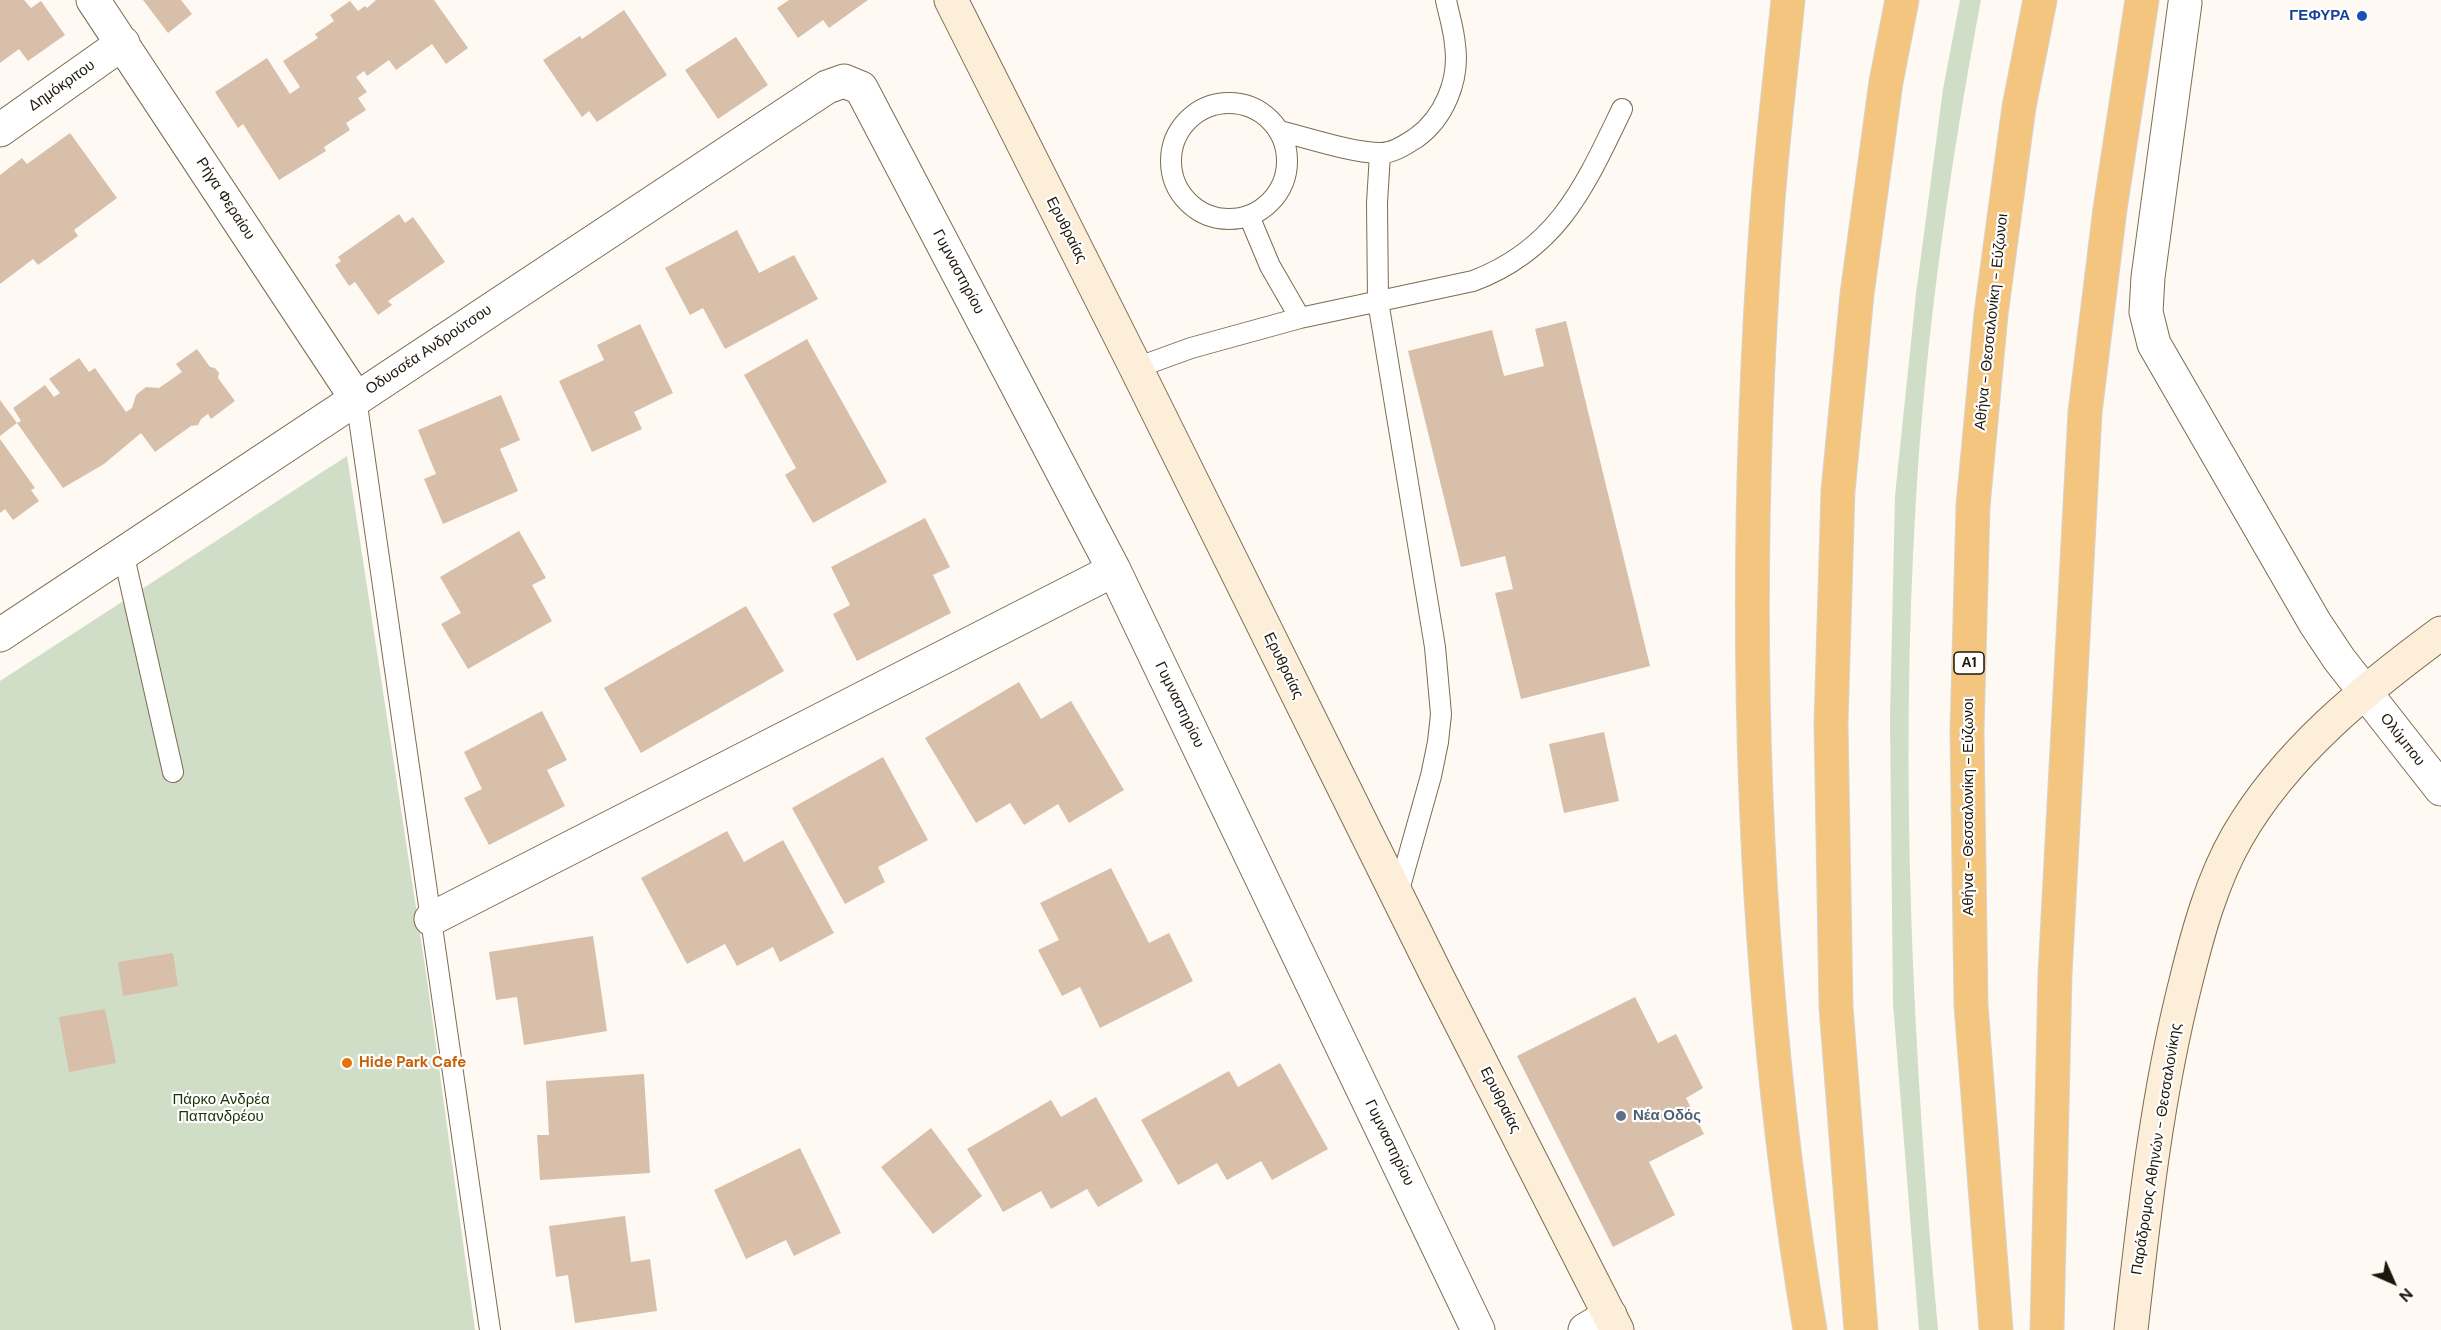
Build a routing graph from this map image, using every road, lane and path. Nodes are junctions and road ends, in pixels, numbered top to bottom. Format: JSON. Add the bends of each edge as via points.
{"nodes":[{"id":1,"x":951,"y":0,"type":"edge"},
{"id":2,"x":1446,"y":0,"type":"edge"},
{"id":3,"x":1788,"y":0,"type":"edge"},
{"id":4,"x":1902,"y":0,"type":"edge"},
{"id":5,"x":2040,"y":0,"type":"edge"},
{"id":6,"x":2142,"y":0,"type":"edge"},
{"id":7,"x":98,"y":2,"type":"edge"},
{"id":8,"x":2185,"y":3,"type":"dead end"},
{"id":9,"x":123,"y":43,"type":"junction"},
{"id":10,"x":861,"y":88,"type":"joint"},
{"id":11,"x":1622,"y":109,"type":"dead end"},
{"id":12,"x":0,"y":130,"type":"edge"},
{"id":13,"x":1279,"y":131,"type":"junction"},
{"id":14,"x":1380,"y":154,"type":"junction"},
{"id":15,"x":1249,"y":216,"type":"junction"},
{"id":16,"x":1378,"y":301,"type":"junction"},
{"id":17,"x":1300,"y":318,"type":"junction"},
{"id":18,"x":1136,"y":368,"type":"junction"},
{"id":19,"x":356,"y":398,"type":"junction"},
{"id":20,"x":123,"y":552,"type":"junction"},
{"id":21,"x":1114,"y":570,"type":"junction"},
{"id":22,"x":2441,"y":633,"type":"edge"},
{"id":23,"x":0,"y":635,"type":"edge"},
{"id":24,"x":2364,"y":692,"type":"junction"},
{"id":25,"x":173,"y":772,"type":"dead end"},
{"id":26,"x":2441,"y":789,"type":"edge"},
{"id":27,"x":1397,"y":897,"type":"junction"},
{"id":28,"x":431,"y":919,"type":"junction"},
{"id":29,"x":1604,"y":1325,"type":"edge"},
{"id":30,"x":490,"y":1330,"type":"edge"},
{"id":31,"x":1478,"y":1330,"type":"edge"},
{"id":32,"x":1810,"y":1330,"type":"edge"},
{"id":33,"x":1861,"y":1330,"type":"edge"},
{"id":34,"x":1996,"y":1330,"type":"edge"},
{"id":35,"x":2047,"y":1330,"type":"edge"},
{"id":36,"x":2131,"y":1330,"type":"edge"}],
"edges":[{"from":1,"to":18,"type":"main road","name":"Ερυθραίας"},
{"from":2,"to":14,"type":"lane","via":[[1456,46],[1449,94],[1438,118],[1423,134],[1403,147]]},
{"from":3,"to":32,"type":"highway","via":[[1767,212],[1756,410],[1755,749],[1759,881],[1771,1047]]},
{"from":4,"to":33,"type":"highway","via":[[1886,82],[1857,294],[1838,491],[1831,723],[1836,1007]]},
{"from":5,"to":34,"type":"highway","name":"Αθήνα - Θεσσαλονίκη - Εύζωνοι","number":"Α1","via":[[2019,107],[1991,314],[1972,517],[1967,731],[1971,1005]]},
{"from":6,"to":35,"type":"highway","via":[[2110,209],[2085,412],[2055,974]]},
{"from":7,"to":9,"type":"street","name":"Ρήγα Φεραίου"},
{"from":8,"to":24,"type":"street","name":"Ολύμπου","via":[[2148,278],[2146,312],[2154,344],[2315,623]]},
{"from":9,"to":12,"type":"street","name":"Δημόκριτου"},
{"from":9,"to":19,"type":"street","name":"Ρήγα Φεραίου"},
{"from":10,"to":19,"type":"street","name":"Οδυσσέα Ανδρούτσου","via":[[844,81],[827,87]]},
{"from":10,"to":21,"type":"street","name":"Γυμναστηρίου"},
{"from":11,"to":16,"type":"lane","via":[[1590,175],[1561,220],[1515,261],[1473,280]]},
{"from":13,"to":14,"type":"lane"},
{"from":13,"to":15,"type":"lane","via":[[1287,154],[1285,179],[1268,205]]},
{"from":13,"to":15,"type":"lane","via":[[1253,108],[1224,103],[1197,112],[1175,141],[1171,165],[1184,198],[1196,210],[1220,219]]},
{"from":14,"to":16,"type":"lane"},
{"from":15,"to":17,"type":"lane","via":[[1267,261]]},
{"from":16,"to":17,"type":"lane"},
{"from":16,"to":27,"type":"lane","via":[[1435,647],[1441,714],[1431,776]]},
{"from":17,"to":18,"type":"lane","via":[[1191,348]]},
{"from":18,"to":27,"type":"main road","name":"Ερυθραίας"},
{"from":19,"to":20,"type":"street","name":"Οδυσσέα Ανδρούτσου"},
{"from":19,"to":28,"type":"lane"},
{"from":20,"to":23,"type":"street","name":"Οδυσσέα Ανδρούτσου"},
{"from":20,"to":25,"type":"lane"},
{"from":21,"to":28,"type":"street"},
{"from":21,"to":31,"type":"street","name":"Γυμναστηρίου"},
{"from":22,"to":24,"type":"main road","name":"Παράδρομος Αθηνών - Θεσσαλονίκης"},
{"from":24,"to":26,"type":"street","name":"Ολύμπου"},
{"from":24,"to":36,"type":"main road","name":"Παράδρομος Αθηνών - Θεσσαλονίκης","via":[[2308,744],[2272,785],[2237,837],[2211,893],[2174,1031],[2140,1244]]},
{"from":27,"to":29,"type":"main road","name":"Ερυθραίας"},
{"from":28,"to":30,"type":"lane"}]}
